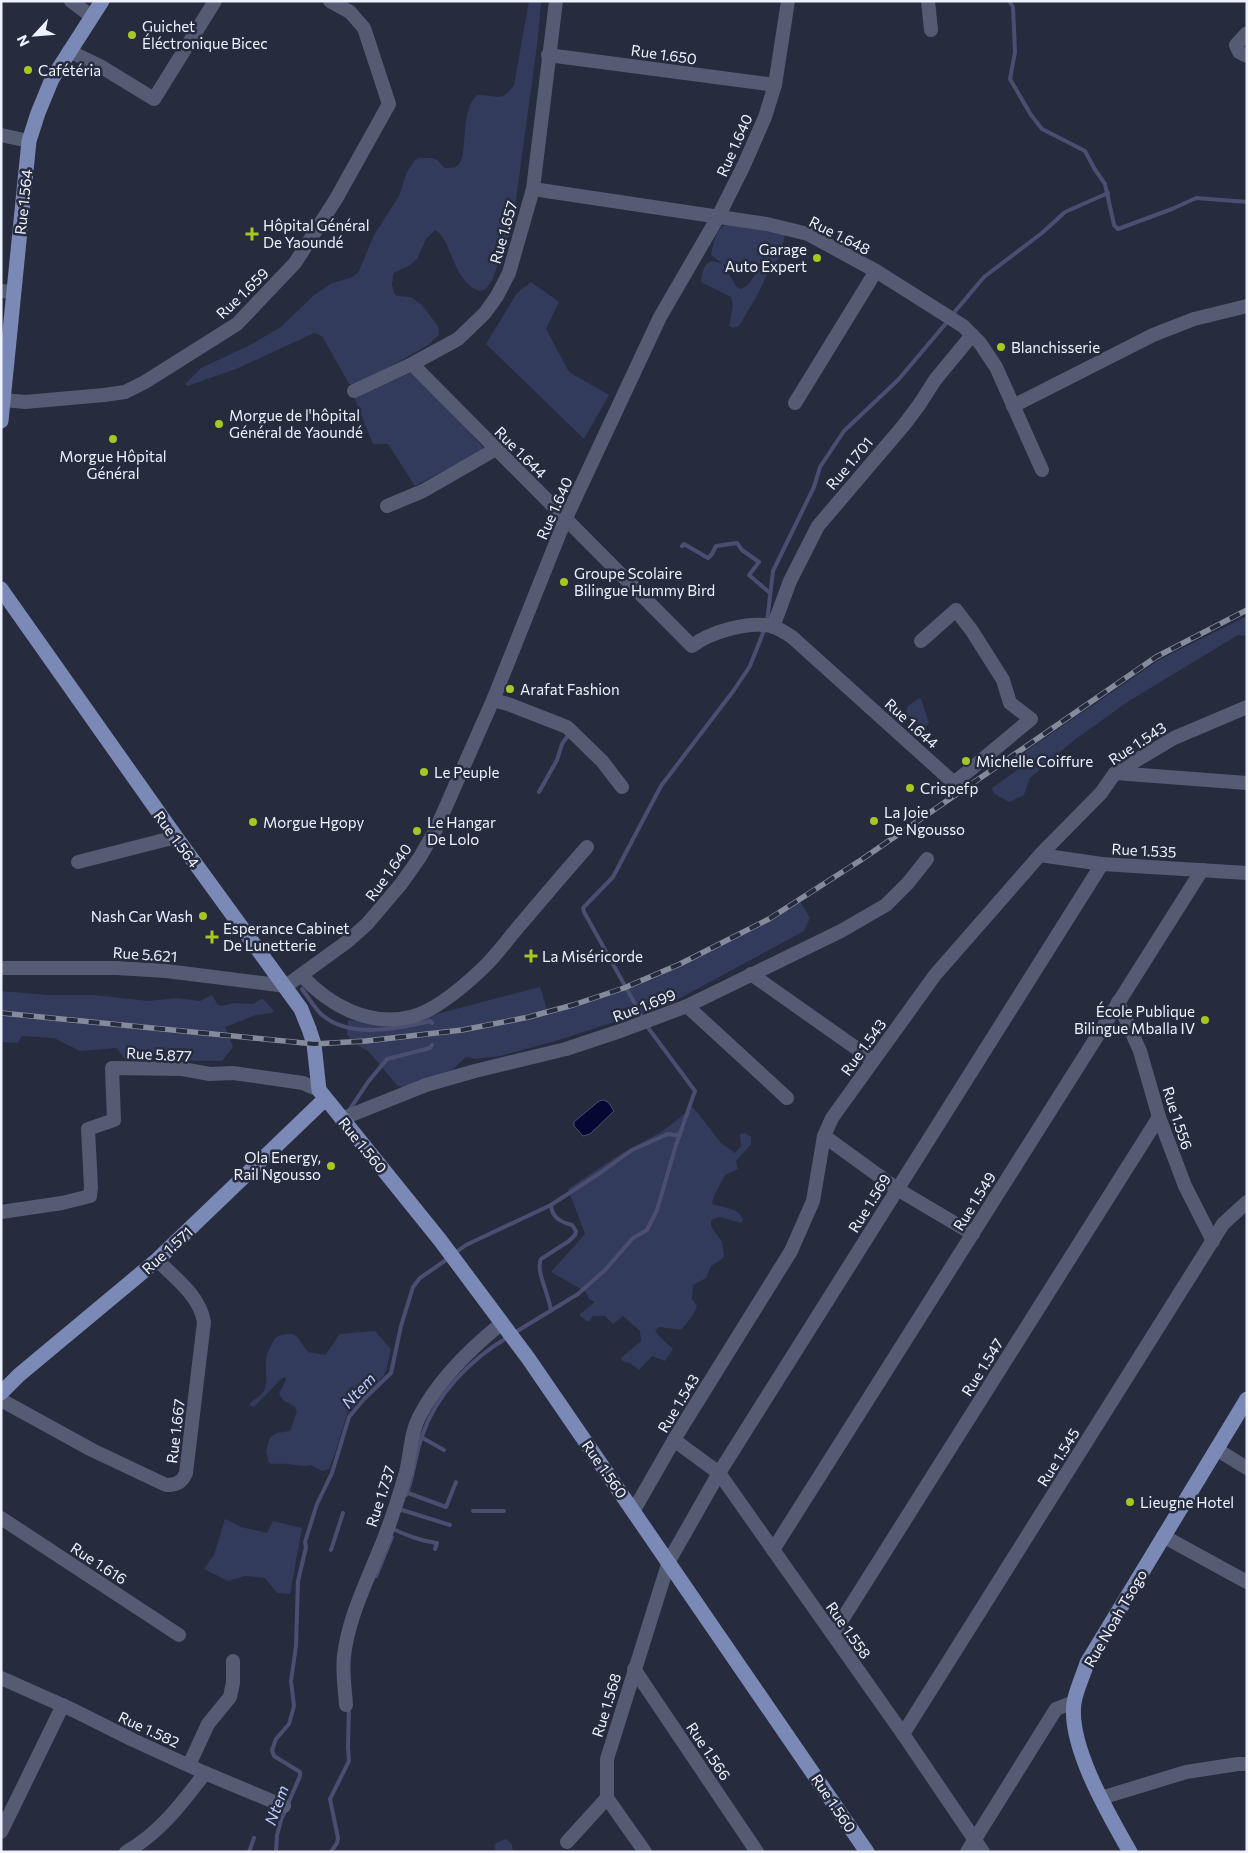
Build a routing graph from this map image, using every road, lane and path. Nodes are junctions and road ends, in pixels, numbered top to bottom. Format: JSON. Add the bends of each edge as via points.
{"nodes":[{"id":1,"x":71,"y":1,"type":"edge"},
{"id":2,"x":102,"y":1,"type":"edge"},
{"id":3,"x":215,"y":1,"type":"edge"},
{"id":4,"x":330,"y":1,"type":"edge"},
{"id":5,"x":556,"y":1,"type":"edge"},
{"id":6,"x":788,"y":1,"type":"edge"},
{"id":7,"x":928,"y":1,"type":"edge"},
{"id":8,"x":91,"y":16,"type":"junction"},
{"id":9,"x":931,"y":30,"type":"dead end"},
{"id":10,"x":1247,"y":33,"type":"edge"},
{"id":11,"x":69,"y":50,"type":"junction"},
{"id":12,"x":548,"y":55,"type":"junction"},
{"id":13,"x":1247,"y":56,"type":"edge"},
{"id":14,"x":774,"y":85,"type":"junction"},
{"id":15,"x":1,"y":136,"type":"edge"},
{"id":16,"x":30,"y":141,"type":"junction"},
{"id":17,"x":533,"y":189,"type":"junction"},
{"id":18,"x":718,"y":217,"type":"junction"},
{"id":19,"x":876,"y":271,"type":"junction"},
{"id":20,"x":8,"y":291,"type":"edge"},
{"id":21,"x":1247,"y":306,"type":"edge"},
{"id":22,"x":972,"y":335,"type":"junction"},
{"id":23,"x":412,"y":364,"type":"junction"},
{"id":24,"x":354,"y":391,"type":"dead end"},
{"id":25,"x":4,"y":400,"type":"junction"},
{"id":26,"x":795,"y":403,"type":"dead end"},
{"id":27,"x":1013,"y":406,"type":"junction"},
{"id":28,"x":1,"y":422,"type":"edge"},
{"id":29,"x":496,"y":449,"type":"junction"},
{"id":30,"x":1042,"y":470,"type":"dead end"},
{"id":31,"x":386,"y":506,"type":"dead end"},
{"id":32,"x":565,"y":520,"type":"junction"},
{"id":33,"x":1,"y":590,"type":"edge"},
{"id":34,"x":769,"y":626,"type":"junction"},
{"id":35,"x":921,"y":640,"type":"dead end"},
{"id":36,"x":493,"y":700,"type":"junction"},
{"id":37,"x":1247,"y":706,"type":"edge"},
{"id":38,"x":1116,"y":773,"type":"junction"},
{"id":39,"x":1247,"y":783,"type":"edge"},
{"id":40,"x":622,"y":787,"type":"dead end"},
{"id":41,"x":176,"y":837,"type":"junction"},
{"id":42,"x":587,"y":847,"type":"dead end"},
{"id":43,"x":1040,"y":855,"type":"junction"},
{"id":44,"x":927,"y":859,"type":"dead end"},
{"id":45,"x":78,"y":862,"type":"dead end"},
{"id":46,"x":1102,"y":864,"type":"junction"},
{"id":47,"x":1202,"y":870,"type":"junction"},
{"id":48,"x":1247,"y":873,"type":"edge"},
{"id":49,"x":1,"y":968,"type":"edge"},
{"id":50,"x":751,"y":974,"type":"junction"},
{"id":51,"x":301,"y":976,"type":"junction"},
{"id":52,"x":286,"y":986,"type":"junction"},
{"id":53,"x":1118,"y":1002,"type":"junction"},
{"id":54,"x":687,"y":1006,"type":"junction"},
{"id":55,"x":873,"y":1060,"type":"junction"},
{"id":56,"x":322,"y":1095,"type":"junction"},
{"id":57,"x":787,"y":1098,"type":"dead end"},
{"id":58,"x":1159,"y":1117,"type":"junction"},
{"id":59,"x":341,"y":1119,"type":"junction"},
{"id":60,"x":824,"y":1136,"type":"junction"},
{"id":61,"x":897,"y":1190,"type":"junction"},
{"id":62,"x":1247,"y":1202,"type":"edge"},
{"id":63,"x":1,"y":1212,"type":"edge"},
{"id":64,"x":973,"y":1234,"type":"junction"},
{"id":65,"x":1213,"y":1241,"type":"junction"},
{"id":66,"x":157,"y":1260,"type":"junction"},
{"id":67,"x":502,"y":1323,"type":"junction"},
{"id":68,"x":1,"y":1393,"type":"edge"},
{"id":69,"x":1247,"y":1399,"type":"edge"},
{"id":70,"x":1,"y":1400,"type":"edge"},
{"id":71,"x":674,"y":1440,"type":"junction"},
{"id":72,"x":1216,"y":1449,"type":"junction"},
{"id":73,"x":1247,"y":1468,"type":"edge"},
{"id":74,"x":719,"y":1473,"type":"junction"},
{"id":75,"x":634,"y":1510,"type":"junction"},
{"id":76,"x":1,"y":1518,"type":"edge"},
{"id":77,"x":1163,"y":1536,"type":"junction"},
{"id":78,"x":773,"y":1550,"type":"junction"},
{"id":79,"x":669,"y":1561,"type":"junction"},
{"id":80,"x":1247,"y":1582,"type":"edge"},
{"id":81,"x":833,"y":1634,"type":"junction"},
{"id":82,"x":179,"y":1635,"type":"dead end"},
{"id":83,"x":234,"y":1661,"type":"dead end"},
{"id":84,"x":634,"y":1669,"type":"junction"},
{"id":85,"x":1,"y":1678,"type":"edge"},
{"id":86,"x":1074,"y":1702,"type":"junction"},
{"id":87,"x":63,"y":1705,"type":"junction"},
{"id":88,"x":346,"y":1705,"type":"dead end"},
{"id":89,"x":903,"y":1734,"type":"junction"},
{"id":90,"x":1247,"y":1764,"type":"edge"},
{"id":91,"x":189,"y":1765,"type":"junction"},
{"id":92,"x":205,"y":1773,"type":"junction"},
{"id":93,"x":607,"y":1798,"type":"junction"},
{"id":94,"x":1101,"y":1798,"type":"junction"},
{"id":95,"x":284,"y":1806,"type":"dead end"},
{"id":96,"x":1,"y":1832,"type":"edge"},
{"id":97,"x":974,"y":1838,"type":"junction"},
{"id":98,"x":568,"y":1842,"type":"dead end"},
{"id":99,"x":142,"y":1848,"type":"edge"},
{"id":100,"x":126,"y":1852,"type":"edge"},
{"id":101,"x":644,"y":1852,"type":"edge"},
{"id":102,"x":757,"y":1852,"type":"edge"},
{"id":103,"x":867,"y":1852,"type":"edge"},
{"id":104,"x":967,"y":1852,"type":"edge"},
{"id":105,"x":983,"y":1852,"type":"edge"},
{"id":106,"x":1130,"y":1852,"type":"edge"}],
"edges":[{"from":1,"to":8,"type":"street"},
{"from":2,"to":8,"type":"main road","name":"Rue 1.564"},
{"from":3,"to":11,"type":"street","via":[[154,99]]},
{"from":4,"to":25,"type":"street","name":"Rue 1.659","via":[[350,12],[364,28],[389,104],[336,199],[295,263],[237,324],[125,392],[25,402]]},
{"from":5,"to":12,"type":"street","name":"Rue 1.657"},
{"from":6,"to":14,"type":"street","name":"Rue 1.640"},
{"from":7,"to":9,"type":"street"},
{"from":8,"to":11,"type":"main road","name":"Rue 1.564"},
{"from":10,"to":13,"type":"street","via":[[1236,45],[1239,52]]},
{"from":11,"to":16,"type":"main road","name":"Rue 1.564","via":[[52,79]]},
{"from":12,"to":14,"type":"street","name":"Rue 1.650"},
{"from":12,"to":17,"type":"street","name":"Rue 1.657"},
{"from":14,"to":18,"type":"street","name":"Rue 1.640","via":[[765,117]]},
{"from":15,"to":16,"type":"street"},
{"from":16,"to":20,"type":"main road","name":"Rue 1.564"},
{"from":17,"to":18,"type":"street","name":"Rue 1.648"},
{"from":17,"to":23,"type":"street","name":"Rue 1.657","via":[[509,273],[497,296],[485,313],[458,339]]},
{"from":18,"to":19,"type":"street","name":"Rue 1.648","via":[[808,234]]},
{"from":18,"to":32,"type":"street","name":"Rue 1.640","via":[[660,317]]},
{"from":19,"to":22,"type":"street","name":"Rue 1.648"},
{"from":19,"to":26,"type":"street"},
{"from":20,"to":25,"type":"main road","name":"Rue 1.564"},
{"from":21,"to":27,"type":"street","via":[[1194,319],[1153,335]]},
{"from":22,"to":27,"type":"street","name":"Rue 1.648","via":[[996,367]]},
{"from":22,"to":34,"type":"street","name":"Rue 1.701","via":[[934,380],[904,425],[818,526]]},
{"from":23,"to":24,"type":"street","name":"Rue 1.657"},
{"from":23,"to":29,"type":"street","name":"Rue 1.644"},
{"from":25,"to":28,"type":"main road","name":"Rue 1.564"},
{"from":27,"to":30,"type":"street","name":"Rue 1.648"},
{"from":29,"to":31,"type":"street","via":[[422,491]]},
{"from":29,"to":32,"type":"street","name":"Rue 1.644"},
{"from":32,"to":34,"type":"street","name":"Rue 1.644","via":[[692,646],[704,637],[748,625]]},
{"from":32,"to":36,"type":"street","name":"Rue 1.640"},
{"from":33,"to":41,"type":"main road","name":"Rue 1.564"},
{"from":34,"to":35,"type":"street","name":"Rue 1.644","via":[[792,637],[954,783],[1031,719],[1010,703],[1002,680],[956,610]]},
{"from":36,"to":40,"type":"street","via":[[567,727],[602,760]]},
{"from":36,"to":51,"type":"street","name":"Rue 1.640","via":[[436,829],[420,857],[367,924]]},
{"from":37,"to":38,"type":"street","name":"Rue 1.543","via":[[1174,738]]},
{"from":38,"to":39,"type":"street"},
{"from":38,"to":43,"type":"street","name":"Rue 1.543","via":[[1101,793]]},
{"from":41,"to":45,"type":"street"},
{"from":41,"to":52,"type":"main road","name":"Rue 1.564"},
{"from":42,"to":51,"type":"street","via":[[483,968],[434,1008],[411,1017],[387,1020],[365,1017],[316,992]]},
{"from":43,"to":46,"type":"street","name":"Rue 1.535"},
{"from":43,"to":55,"type":"street","name":"Rue 1.543","via":[[935,975]]},
{"from":44,"to":50,"type":"street","name":"Rue 1.699","via":[[886,904],[842,931]]},
{"from":46,"to":47,"type":"street","name":"Rue 1.535"},
{"from":46,"to":61,"type":"street","name":"Rue 1.569"},
{"from":47,"to":48,"type":"street","name":"Rue 1.535"},
{"from":47,"to":53,"type":"street","name":"Rue 1.549"},
{"from":49,"to":52,"type":"street","name":"Rue 5.621","via":[[166,971]]},
{"from":50,"to":54,"type":"street","name":"Rue 1.699"},
{"from":50,"to":55,"type":"street"},
{"from":51,"to":52,"type":"street","name":"Rue 1.640"},
{"from":52,"to":56,"type":"main road","name":"Rue 1.564","via":[[310,1029]]},
{"from":53,"to":58,"type":"street","name":"Rue 1.556","via":[[1140,1051]]},
{"from":53,"to":64,"type":"street","name":"Rue 1.549"},
{"from":54,"to":57,"type":"street"},
{"from":54,"to":59,"type":"street","name":"Rue 1.699","via":[[566,1049],[426,1086]]},
{"from":55,"to":60,"type":"street","name":"Rue 1.543","via":[[832,1118]]},
{"from":56,"to":59,"type":"main road","name":"Rue 1.560"},
{"from":56,"to":63,"type":"street","name":"Rue 5.877","via":[[303,1083],[234,1073],[112,1068],[114,1120],[88,1129],[90,1196]]},
{"from":56,"to":66,"type":"main road","name":"Rue 1.571"},
{"from":58,"to":65,"type":"street","name":"Rue 1.556","via":[[1185,1186]]},
{"from":58,"to":81,"type":"street","name":"Rue 1.547"},
{"from":59,"to":67,"type":"main road","name":"Rue 1.560","via":[[440,1240]]},
{"from":60,"to":61,"type":"street"},
{"from":60,"to":71,"type":"street","name":"Rue 1.543","via":[[813,1201],[791,1251]]},
{"from":61,"to":64,"type":"street"},
{"from":61,"to":74,"type":"street","name":"Rue 1.569"},
{"from":62,"to":65,"type":"street","name":"Rue 1.545","via":[[1223,1224]]},
{"from":64,"to":78,"type":"street","name":"Rue 1.549"},
{"from":65,"to":89,"type":"street","name":"Rue 1.545"},
{"from":66,"to":68,"type":"main road","name":"Rue 1.571","via":[[18,1375]]},
{"from":66,"to":70,"type":"street","name":"Rue 1.667","via":[[194,1297],[204,1322],[183,1480],[175,1485],[166,1485],[92,1450]]},
{"from":67,"to":75,"type":"main road","name":"Rue 1.560"},
{"from":67,"to":88,"type":"street","name":"Rue 1.737","via":[[470,1351],[419,1418],[405,1478],[351,1621],[344,1657]]},
{"from":69,"to":72,"type":"main road","name":"Rue Noah Tsogo"},
{"from":71,"to":74,"type":"street","name":"Rue 1.558"},
{"from":71,"to":75,"type":"street","name":"Rue 1.543"},
{"from":72,"to":73,"type":"street"},
{"from":72,"to":77,"type":"main road","name":"Rue Noah Tsogo"},
{"from":74,"to":78,"type":"street","name":"Rue 1.558"},
{"from":74,"to":79,"type":"street","name":"Rue 1.569"},
{"from":75,"to":79,"type":"main road","name":"Rue 1.560"},
{"from":76,"to":82,"type":"street","name":"Rue 1.616"},
{"from":77,"to":80,"type":"street"},
{"from":77,"to":86,"type":"main road","name":"Rue Noah Tsogo","via":[[1087,1663]]},
{"from":78,"to":81,"type":"street","name":"Rue 1.558"},
{"from":79,"to":84,"type":"street","name":"Rue 1.568"},
{"from":79,"to":103,"type":"main road","name":"Rue 1.560"},
{"from":81,"to":89,"type":"street","name":"Rue 1.558"},
{"from":83,"to":91,"type":"street","via":[[230,1697],[208,1724]]},
{"from":84,"to":93,"type":"street","name":"Rue 1.568","via":[[607,1759]]},
{"from":84,"to":102,"type":"street","name":"Rue 1.566"},
{"from":85,"to":87,"type":"street","name":"Rue 1.582"},
{"from":86,"to":94,"type":"main road","name":"Rue Noah Tsogo","via":[[1074,1727]]},
{"from":86,"to":97,"type":"street","via":[[1056,1709]]},
{"from":87,"to":91,"type":"street","name":"Rue 1.582"},
{"from":87,"to":96,"type":"street"},
{"from":89,"to":97,"type":"street","name":"Rue 1.558"},
{"from":90,"to":94,"type":"street","via":[[1186,1772]]},
{"from":91,"to":92,"type":"street","name":"Rue 1.582"},
{"from":92,"to":95,"type":"street","name":"Rue 1.582"},
{"from":92,"to":99,"type":"street"},
{"from":93,"to":98,"type":"street"},
{"from":93,"to":101,"type":"street"},
{"from":94,"to":106,"type":"main road","name":"Rue Noah Tsogo"},
{"from":97,"to":104,"type":"street"},
{"from":97,"to":105,"type":"street","name":"Rue 1.558"},
{"from":99,"to":100,"type":"street"}]}
